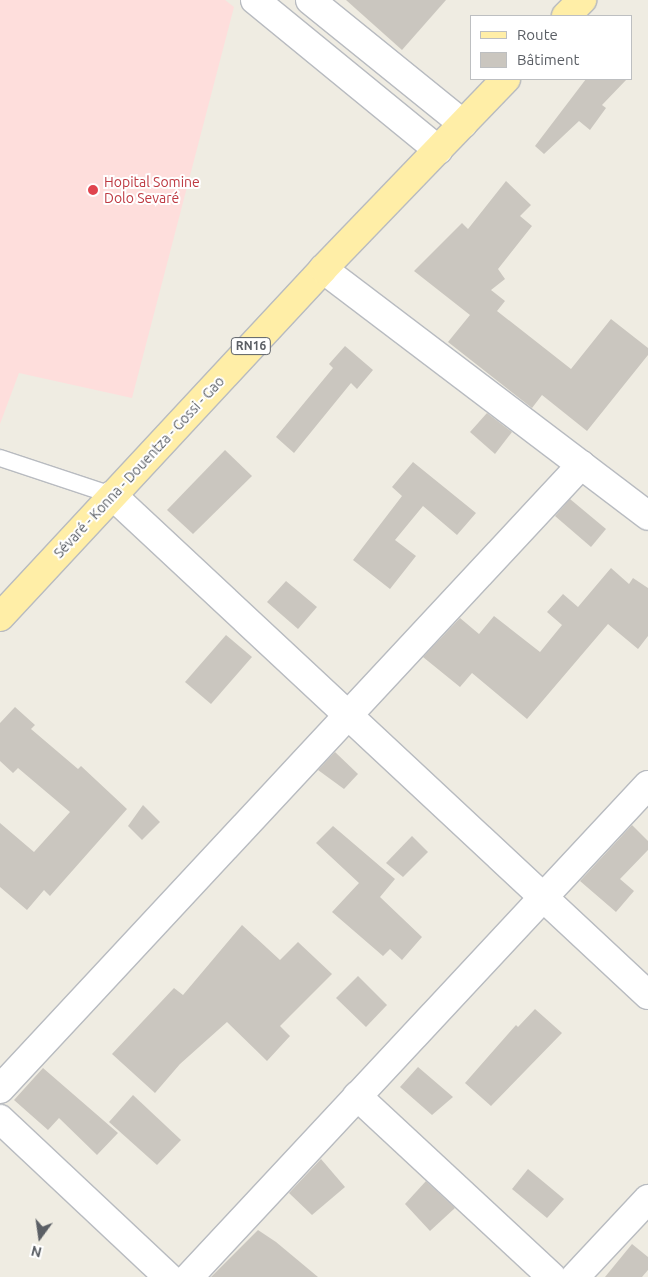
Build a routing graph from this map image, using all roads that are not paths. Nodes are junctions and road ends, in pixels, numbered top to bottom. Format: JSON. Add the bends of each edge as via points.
{"nodes":[{"id":1,"x":255,"y":0,"type":"edge"},
{"id":2,"x":310,"y":0,"type":"edge"},
{"id":3,"x":582,"y":0,"type":"edge"},
{"id":4,"x":567,"y":15,"type":"edge"},
{"id":5,"x":505,"y":80,"type":"edge"},
{"id":6,"x":463,"y":124,"type":"junction"},
{"id":7,"x":438,"y":150,"type":"junction"},
{"id":8,"x":323,"y":269,"type":"junction"},
{"id":9,"x":0,"y":458,"type":"edge"},
{"id":10,"x":581,"y":465,"type":"junction"},
{"id":11,"x":112,"y":495,"type":"junction"},
{"id":12,"x":648,"y":516,"type":"edge"},
{"id":13,"x":0,"y":617,"type":"edge"},
{"id":14,"x":348,"y":715,"type":"junction"},
{"id":15,"x":648,"y":785,"type":"edge"},
{"id":16,"x":543,"y":897,"type":"junction"},
{"id":17,"x":648,"y":995,"type":"edge"},
{"id":18,"x":0,"y":1089,"type":"edge"},
{"id":19,"x":357,"y":1096,"type":"junction"},
{"id":20,"x":0,"y":1119,"type":"edge"},
{"id":21,"x":648,"y":1199,"type":"edge"},
{"id":22,"x":168,"y":1277,"type":"edge"},
{"id":23,"x":189,"y":1277,"type":"edge"},
{"id":24,"x":552,"y":1277,"type":"edge"},
{"id":25,"x":575,"y":1277,"type":"edge"}],
"edges":[{"from":1,"to":7,"type":"street"},
{"from":2,"to":6,"type":"street"},
{"from":3,"to":4,"type":"main road"},
{"from":5,"to":6,"type":"main road","name":"Sévaré - Konna - Douentza - Gossi - Gao","number":"RN16"},
{"from":6,"to":7,"type":"main road","name":"Sévaré - Konna - Douentza - Gossi - Gao","number":"RN16"},
{"from":7,"to":8,"type":"main road","name":"Sévaré - Konna - Douentza - Gossi - Gao","number":"RN16"},
{"from":8,"to":10,"type":"street"},
{"from":8,"to":11,"type":"main road","name":"Sévaré - Konna - Douentza - Gossi - Gao","number":"RN16"},
{"from":9,"to":11,"type":"lane"},
{"from":10,"to":12,"type":"street"},
{"from":10,"to":14,"type":"street"},
{"from":11,"to":13,"type":"main road","name":"Sévaré - Konna - Douentza - Gossi - Gao","number":"RN16"},
{"from":11,"to":14,"type":"street"},
{"from":14,"to":16,"type":"street"},
{"from":14,"to":18,"type":"street"},
{"from":15,"to":16,"type":"street"},
{"from":16,"to":17,"type":"street"},
{"from":16,"to":19,"type":"street"},
{"from":19,"to":23,"type":"street"},
{"from":19,"to":24,"type":"street"},
{"from":20,"to":22,"type":"street"},
{"from":21,"to":25,"type":"street"}]}
